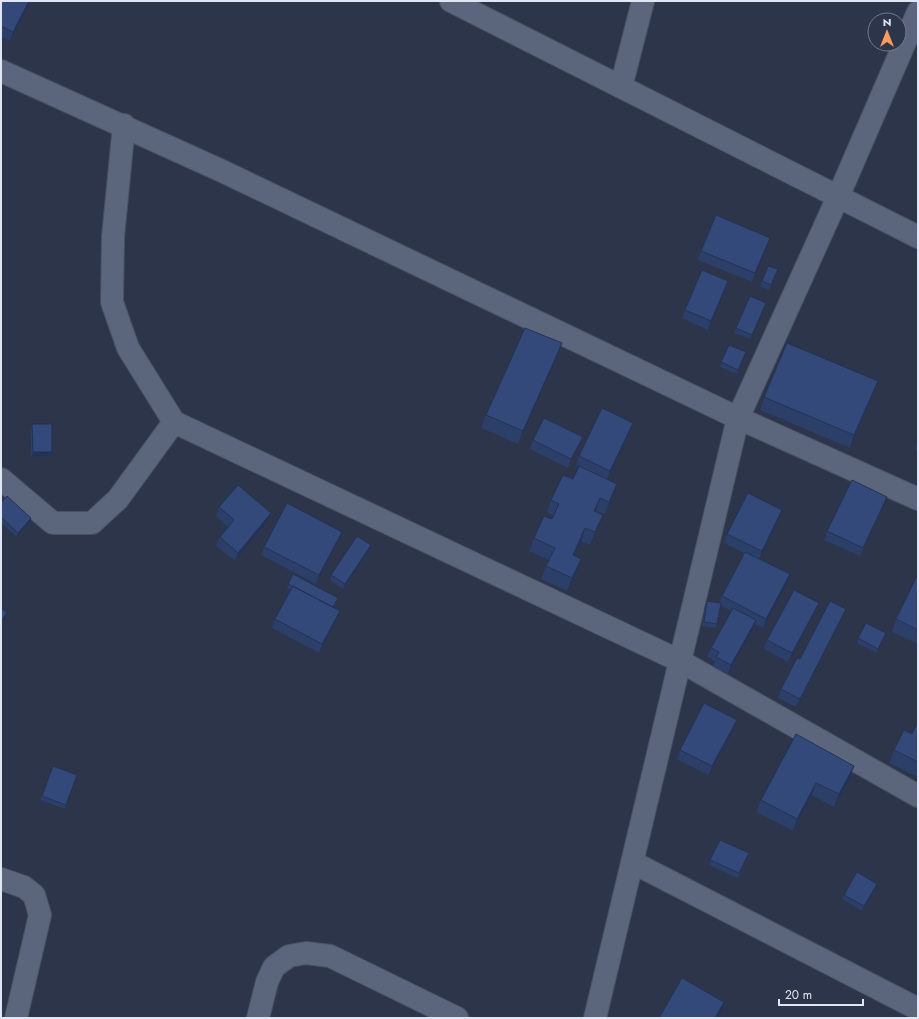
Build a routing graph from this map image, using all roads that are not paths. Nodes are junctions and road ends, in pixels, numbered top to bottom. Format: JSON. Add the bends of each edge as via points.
{"nodes":[{"id":1,"x":451,"y":1,"type":"edge"},
{"id":2,"x":643,"y":1,"type":"edge"},
{"id":3,"x":918,"y":12,"type":"edge"},
{"id":4,"x":3,"y":77,"type":"edge"},
{"id":5,"x":621,"y":87,"type":"junction"},
{"id":6,"x":124,"y":125,"type":"junction"},
{"id":7,"x":838,"y":197,"type":"junction"},
{"id":8,"x":918,"y":238,"type":"edge"},
{"id":9,"x":738,"y":418,"type":"junction"},
{"id":10,"x":174,"y":422,"type":"junction"},
{"id":11,"x":1,"y":479,"type":"edge"},
{"id":12,"x":918,"y":499,"type":"edge"},
{"id":13,"x":680,"y":661,"type":"junction"},
{"id":14,"x":918,"y":796,"type":"edge"},
{"id":15,"x":632,"y":862,"type":"junction"},
{"id":16,"x":1,"y":879,"type":"edge"},
{"id":17,"x":918,"y":1010,"type":"edge"},
{"id":18,"x":16,"y":1018,"type":"edge"},
{"id":19,"x":258,"y":1018,"type":"edge"},
{"id":20,"x":457,"y":1018,"type":"edge"},
{"id":21,"x":595,"y":1018,"type":"edge"}],
"edges":[{"from":1,"to":5,"type":"street"},
{"from":2,"to":5,"type":"street"},
{"from":3,"to":7,"type":"street"},
{"from":4,"to":6,"type":"street"},
{"from":5,"to":7,"type":"street"},
{"from":6,"to":9,"type":"street"},
{"from":6,"to":10,"type":"street","via":[[113,237],[112,302],[128,348]]},
{"from":7,"to":8,"type":"street"},
{"from":7,"to":9,"type":"street"},
{"from":9,"to":12,"type":"street"},
{"from":9,"to":13,"type":"street"},
{"from":10,"to":11,"type":"street","via":[[118,499],[92,523],[54,523]]},
{"from":10,"to":13,"type":"street"},
{"from":13,"to":14,"type":"street"},
{"from":13,"to":15,"type":"street"},
{"from":15,"to":17,"type":"street"},
{"from":15,"to":21,"type":"street"},
{"from":16,"to":18,"type":"street","via":[[24,887],[34,895],[40,916]]},
{"from":19,"to":20,"type":"street","via":[[267,982],[274,967],[288,956],[306,953],[330,956]]}]}
